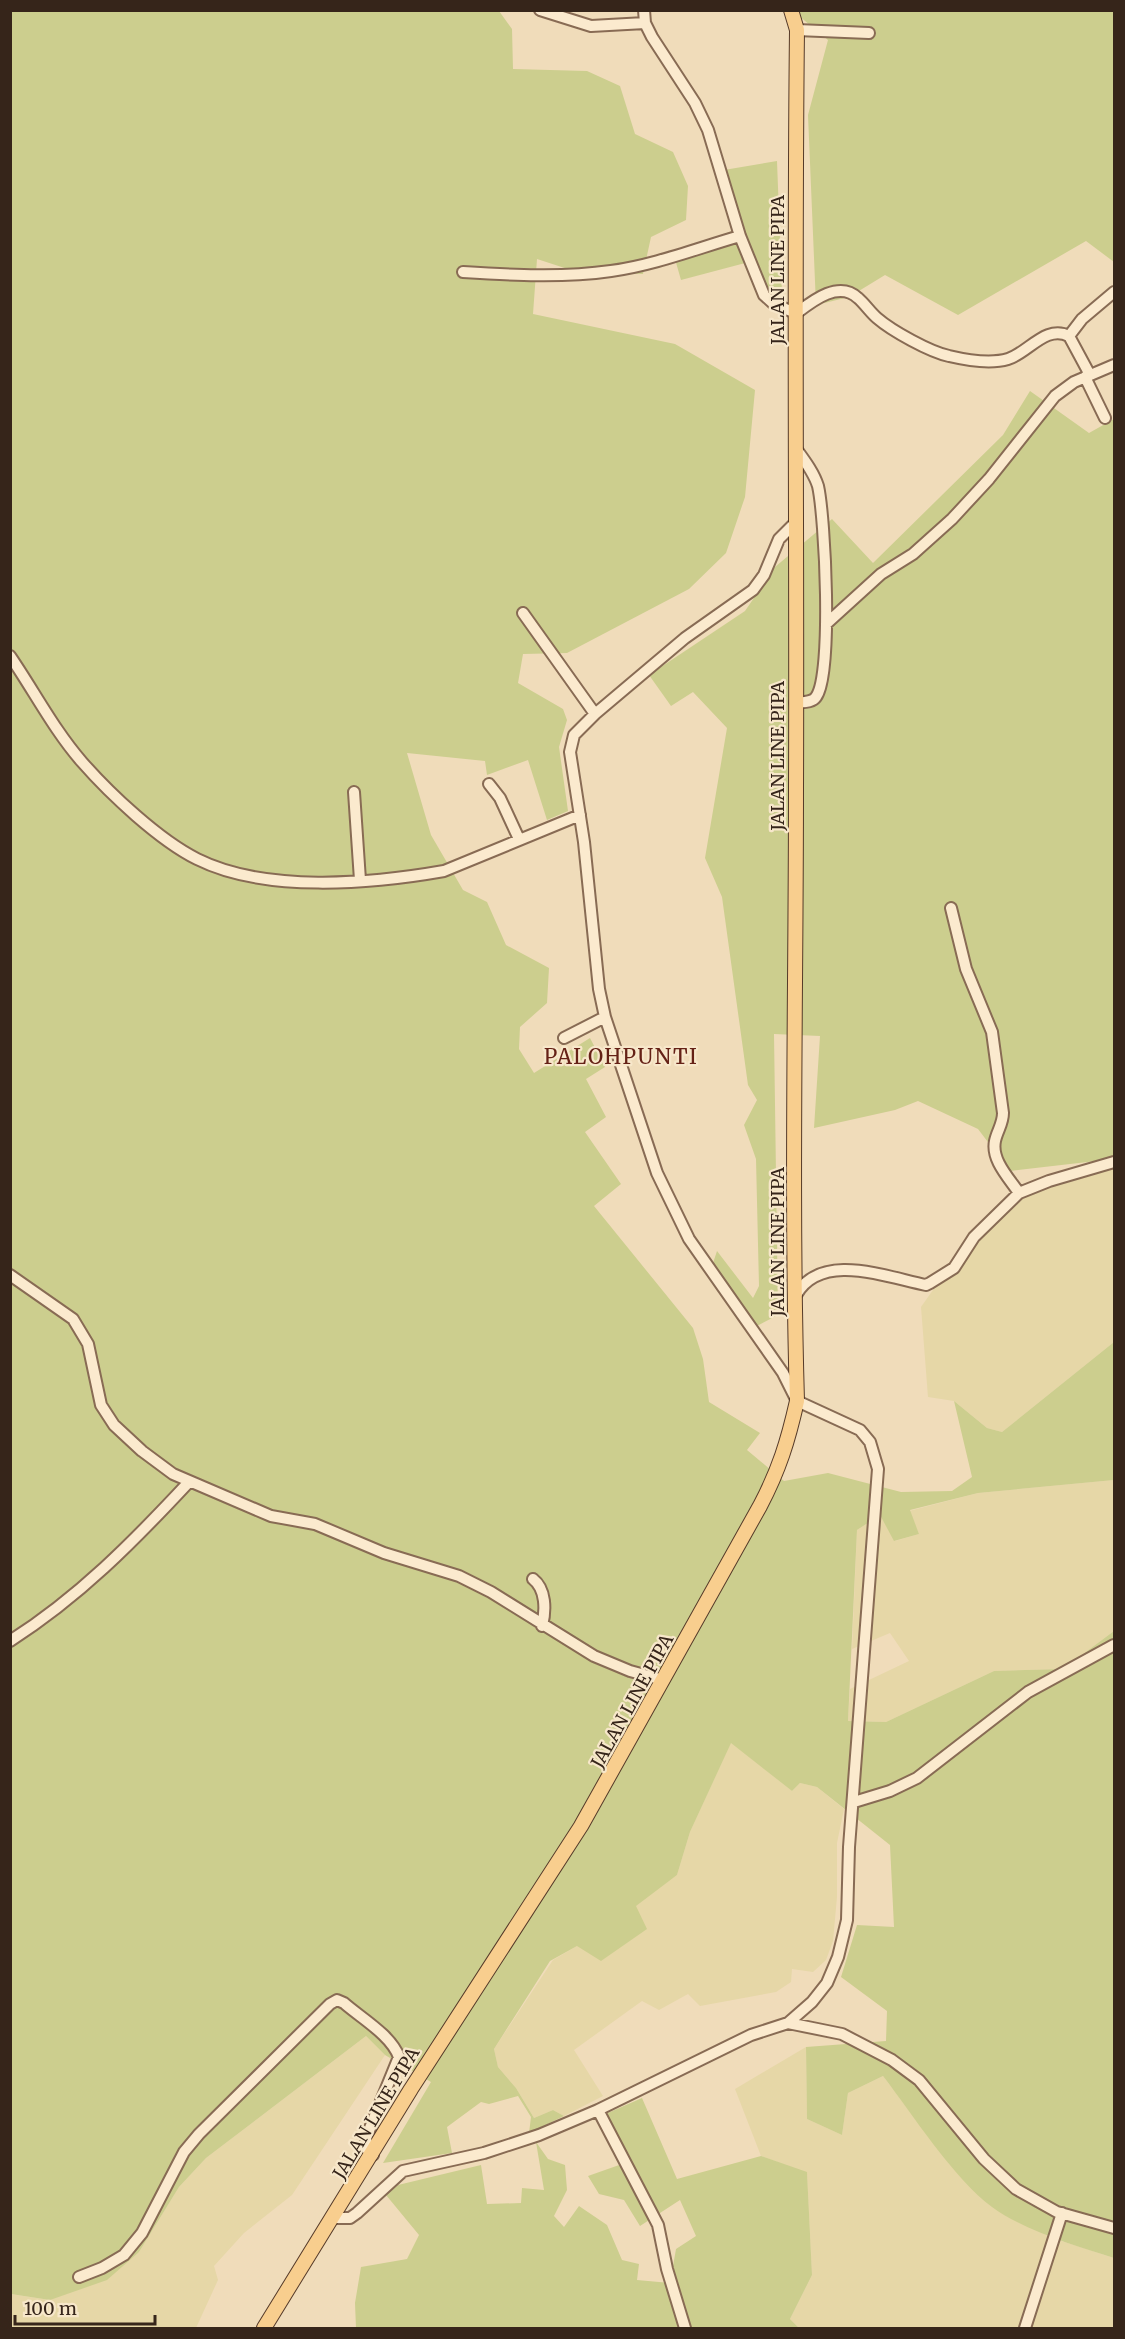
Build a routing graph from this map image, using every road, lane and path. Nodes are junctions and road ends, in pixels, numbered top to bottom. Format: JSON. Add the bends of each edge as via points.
{"nodes":[{"id":1,"x":540,"y":10,"type":"edge"},
{"id":2,"x":644,"y":10,"type":"edge"},
{"id":3,"x":791,"y":10,"type":"edge"},
{"id":4,"x":645,"y":23,"type":"junction"},
{"id":5,"x":797,"y":30,"type":"junction"},
{"id":6,"x":869,"y":33,"type":"dead end"},
{"id":7,"x":740,"y":236,"type":"junction"},
{"id":8,"x":463,"y":272,"type":"dead end"},
{"id":9,"x":1114,"y":292,"type":"edge"},
{"id":10,"x":794,"y":313,"type":"junction"},
{"id":11,"x":1068,"y":336,"type":"junction"},
{"id":12,"x":1114,"y":365,"type":"edge"},
{"id":13,"x":1087,"y":376,"type":"junction"},
{"id":14,"x":1105,"y":418,"type":"dead end"},
{"id":15,"x":797,"y":450,"type":"junction"},
{"id":16,"x":795,"y":523,"type":"junction"},
{"id":17,"x":523,"y":614,"type":"dead end"},
{"id":18,"x":826,"y":624,"type":"junction"},
{"id":19,"x":10,"y":656,"type":"edge"},
{"id":20,"x":795,"y":703,"type":"junction"},
{"id":21,"x":596,"y":714,"type":"junction"},
{"id":22,"x":489,"y":784,"type":"dead end"},
{"id":23,"x":354,"y":792,"type":"dead end"},
{"id":24,"x":580,"y":815,"type":"junction"},
{"id":25,"x":519,"y":839,"type":"junction"},
{"id":26,"x":360,"y":880,"type":"junction"},
{"id":27,"x":951,"y":908,"type":"dead end"},
{"id":28,"x":605,"y":1017,"type":"junction"},
{"id":29,"x":564,"y":1038,"type":"dead end"},
{"id":30,"x":1114,"y":1162,"type":"edge"},
{"id":31,"x":1019,"y":1193,"type":"junction"},
{"id":32,"x":10,"y":1275,"type":"edge"},
{"id":33,"x":796,"y":1295,"type":"junction"},
{"id":34,"x":797,"y":1401,"type":"junction"},
{"id":35,"x":188,"y":1483,"type":"junction"},
{"id":36,"x":533,"y":1579,"type":"dead end"},
{"id":37,"x":542,"y":1626,"type":"junction"},
{"id":38,"x":10,"y":1641,"type":"edge"},
{"id":39,"x":1114,"y":1645,"type":"edge"},
{"id":40,"x":663,"y":1680,"type":"junction"},
{"id":41,"x":854,"y":1802,"type":"junction"},
{"id":42,"x":788,"y":2023,"type":"junction"},
{"id":43,"x":598,"y":2110,"type":"junction"},
{"id":44,"x":373,"y":2155,"type":"junction"},
{"id":45,"x":1062,"y":2213,"type":"junction"},
{"id":46,"x":333,"y":2218,"type":"junction"},
{"id":47,"x":1114,"y":2228,"type":"edge"},
{"id":48,"x":79,"y":2277,"type":"dead end"},
{"id":49,"x":264,"y":2328,"type":"edge"},
{"id":50,"x":684,"y":2328,"type":"edge"},
{"id":51,"x":1025,"y":2328,"type":"edge"}],
"edges":[{"from":1,"to":4,"type":"street","via":[[591,26]]},
{"from":2,"to":4,"type":"street"},
{"from":3,"to":5,"type":"main road","name":"JALAN LINE PIPA"},
{"from":4,"to":7,"type":"street","via":[[708,130]]},
{"from":5,"to":6,"type":"street"},
{"from":5,"to":10,"type":"main road","name":"JALAN LINE PIPA"},
{"from":7,"to":8,"type":"street","via":[[611,271],[533,276]]},
{"from":7,"to":10,"type":"street","via":[[764,295]]},
{"from":9,"to":11,"type":"street"},
{"from":10,"to":11,"type":"street","via":[[842,290],[859,298],[883,323],[934,352],[977,360],[1011,358],[1051,333]]},
{"from":10,"to":15,"type":"main road","name":"JALAN LINE PIPA"},
{"from":11,"to":13,"type":"street"},
{"from":12,"to":13,"type":"street"},
{"from":13,"to":14,"type":"street"},
{"from":13,"to":18,"type":"street","via":[[1055,396],[989,479],[939,533],[881,574]]},
{"from":15,"to":16,"type":"main road","name":"JALAN LINE PIPA"},
{"from":15,"to":18,"type":"street","via":[[816,478],[818,488]]},
{"from":16,"to":20,"type":"main road","name":"JALAN LINE PIPA"},
{"from":16,"to":21,"type":"street","via":[[779,539],[753,590],[685,638]]},
{"from":17,"to":21,"type":"street"},
{"from":18,"to":20,"type":"street","via":[[820,690],[812,701]]},
{"from":19,"to":26,"type":"street","via":[[81,761],[179,849],[198,860],[243,874],[281,880]]},
{"from":20,"to":33,"type":"main road","name":"JALAN LINE PIPA"},
{"from":21,"to":24,"type":"street","via":[[574,735],[570,752]]},
{"from":22,"to":25,"type":"street","via":[[501,798]]},
{"from":23,"to":26,"type":"street"},
{"from":24,"to":25,"type":"street"},
{"from":24,"to":28,"type":"street"},
{"from":25,"to":26,"type":"street","via":[[444,871]]},
{"from":27,"to":31,"type":"street","via":[[966,969],[992,1032],[1003,1113],[995,1141],[996,1158]]},
{"from":28,"to":29,"type":"street"},
{"from":28,"to":34,"type":"street","via":[[654,1163],[680,1224],[783,1373]]},
{"from":30,"to":31,"type":"street"},
{"from":31,"to":33,"type":"street","via":[[974,1238],[954,1268],[926,1285],[828,1270],[807,1280]]},
{"from":32,"to":35,"type":"street","via":[[74,1319],[88,1344],[100,1405],[114,1425],[142,1451]]},
{"from":33,"to":34,"type":"main road","name":"JALAN LINE PIPA"},
{"from":34,"to":40,"type":"main road","name":"JALAN LINE PIPA","via":[[777,1474]]},
{"from":34,"to":41,"type":"street","via":[[860,1431],[870,1442],[878,1469]]},
{"from":35,"to":37,"type":"street","via":[[271,1516],[315,1524],[384,1553],[441,1569],[491,1592]]},
{"from":35,"to":38,"type":"street","via":[[89,1584]]},
{"from":36,"to":37,"type":"street","via":[[541,1585],[543,1593]]},
{"from":37,"to":40,"type":"street","via":[[594,1656]]},
{"from":39,"to":41,"type":"street","via":[[1028,1692],[917,1778]]},
{"from":40,"to":44,"type":"main road","name":"JALAN LINE PIPA","via":[[581,1826]]},
{"from":41,"to":42,"type":"street","via":[[847,1920],[838,1957],[820,1993]]},
{"from":42,"to":43,"type":"street","via":[[751,2035]]},
{"from":42,"to":45,"type":"street","via":[[842,2034],[906,2068],[1005,2180],[1029,2198]]},
{"from":43,"to":46,"type":"street","via":[[505,2147],[404,2171],[350,2218]]},
{"from":43,"to":50,"type":"street","via":[[658,2225]]},
{"from":44,"to":46,"type":"main road","name":"JALAN LINE PIPA"},
{"from":44,"to":48,"type":"street","via":[[368,2151],[366,2138],[399,2057],[382,2035],[337,2000],[199,2134],[184,2152],[142,2233],[124,2255]]},
{"from":45,"to":47,"type":"street"},
{"from":45,"to":51,"type":"street"},
{"from":46,"to":49,"type":"main road","name":"JALAN LINE PIPA"}]}
